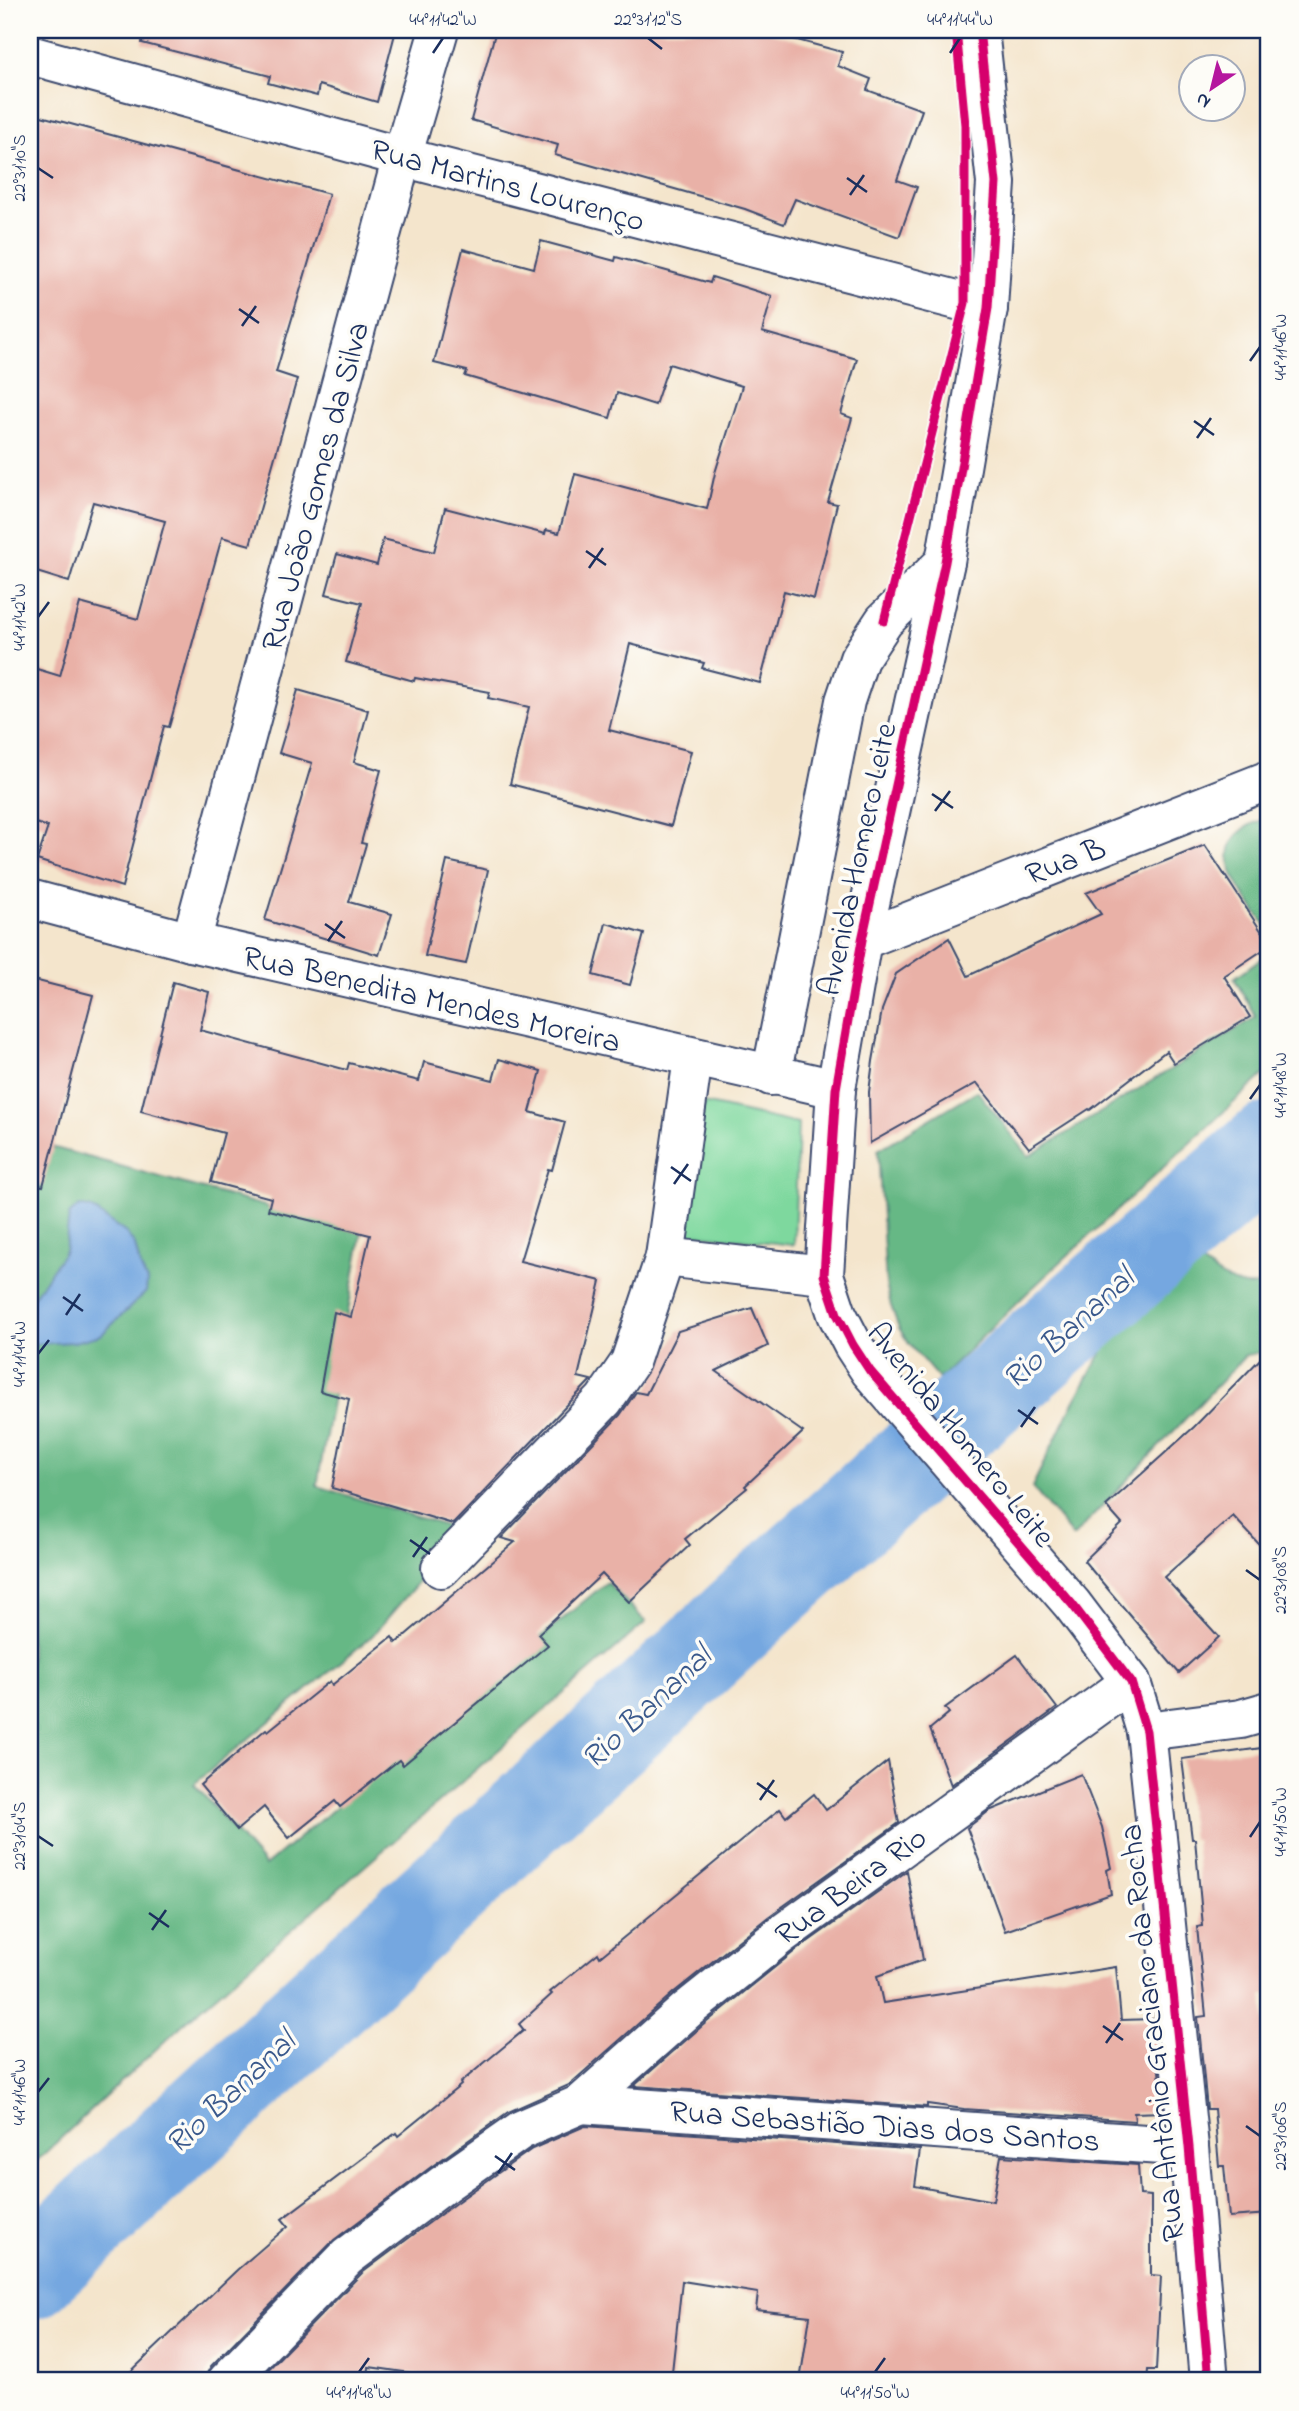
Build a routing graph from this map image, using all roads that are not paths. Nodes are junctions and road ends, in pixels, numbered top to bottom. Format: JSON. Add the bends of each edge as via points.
{"nodes":[{"id":1,"x":439,"y":30,"type":"edge"},
{"id":2,"x":979,"y":30,"type":"edge"},
{"id":3,"x":30,"y":55,"type":"edge"},
{"id":4,"x":402,"y":157,"type":"junction"},
{"id":5,"x":988,"y":308,"type":"junction"},
{"id":6,"x":945,"y":562,"type":"junction"},
{"id":7,"x":1269,"y":780,"type":"edge"},
{"id":8,"x":30,"y":899,"type":"edge"},
{"id":9,"x":862,"y":940,"type":"junction"},
{"id":10,"x":191,"y":943,"type":"junction"},
{"id":11,"x":693,"y":1058,"type":"junction"},
{"id":12,"x":771,"y":1076,"type":"junction"},
{"id":13,"x":836,"y":1089,"type":"junction"},
{"id":14,"x":665,"y":1257,"type":"junction"},
{"id":15,"x":824,"y":1275,"type":"junction"},
{"id":16,"x":441,"y":1568,"type":"dead end"},
{"id":17,"x":1131,"y":1682,"type":"junction"},
{"id":18,"x":1269,"y":1711,"type":"edge"},
{"id":19,"x":1146,"y":1731,"type":"junction"},
{"id":20,"x":581,"y":2104,"type":"junction"},
{"id":21,"x":1189,"y":2147,"type":"junction"},
{"id":22,"x":227,"y":2381,"type":"edge"},
{"id":23,"x":1209,"y":2381,"type":"edge"}],
"edges":[{"from":1,"to":4,"type":"street","name":"Rua João Gomes da Silva"},
{"from":2,"to":5,"type":"street","name":"Avenida Homero Leite","via":[[996,183]]},
{"from":3,"to":4,"type":"street","name":"Rua Martins Lourenço"},
{"from":4,"to":5,"type":"street","name":"Rua Martins Lourenço"},
{"from":4,"to":10,"type":"street","name":"Rua João Gomes da Silva"},
{"from":5,"to":6,"type":"street","name":"Avenida Homero Leite"},
{"from":6,"to":9,"type":"street","name":"Avenida Homero Leite"},
{"from":6,"to":12,"type":"street","via":[[884,621],[859,659],[845,701]]},
{"from":7,"to":9,"type":"street","name":"Rua B"},
{"from":8,"to":10,"type":"street","name":"Rua Benedita Mendes Moreira"},
{"from":9,"to":13,"type":"street","name":"Avenida Homero Leite"},
{"from":10,"to":11,"type":"street","name":"Rua Benedita Mendes Moreira"},
{"from":11,"to":12,"type":"street","name":"Rua Benedita Mendes Moreira"},
{"from":11,"to":14,"type":"street"},
{"from":12,"to":13,"type":"street","name":"Rua Benedita Mendes Moreira"},
{"from":13,"to":15,"type":"street","name":"Avenida Homero Leite"},
{"from":14,"to":15,"type":"street"},
{"from":14,"to":16,"type":"street","via":[[618,1382]]},
{"from":15,"to":17,"type":"street","name":"Avenida Homero Leite","via":[[837,1314],[870,1371],[1072,1604]]},
{"from":17,"to":19,"type":"street","name":"Rua Antônio Graciano da Rocha"},
{"from":17,"to":20,"type":"street","name":"Rua Beira Rio","via":[[782,1934]]},
{"from":18,"to":19,"type":"street"},
{"from":19,"to":21,"type":"street","name":"Rua Antônio Graciano da Rocha"},
{"from":20,"to":21,"type":"street","name":"Rua Sebastião Dias dos Santos"},
{"from":20,"to":22,"type":"street","via":[[521,2130],[347,2257]]},
{"from":21,"to":23,"type":"street","name":"Rua Antônio Graciano da Rocha"}]}
